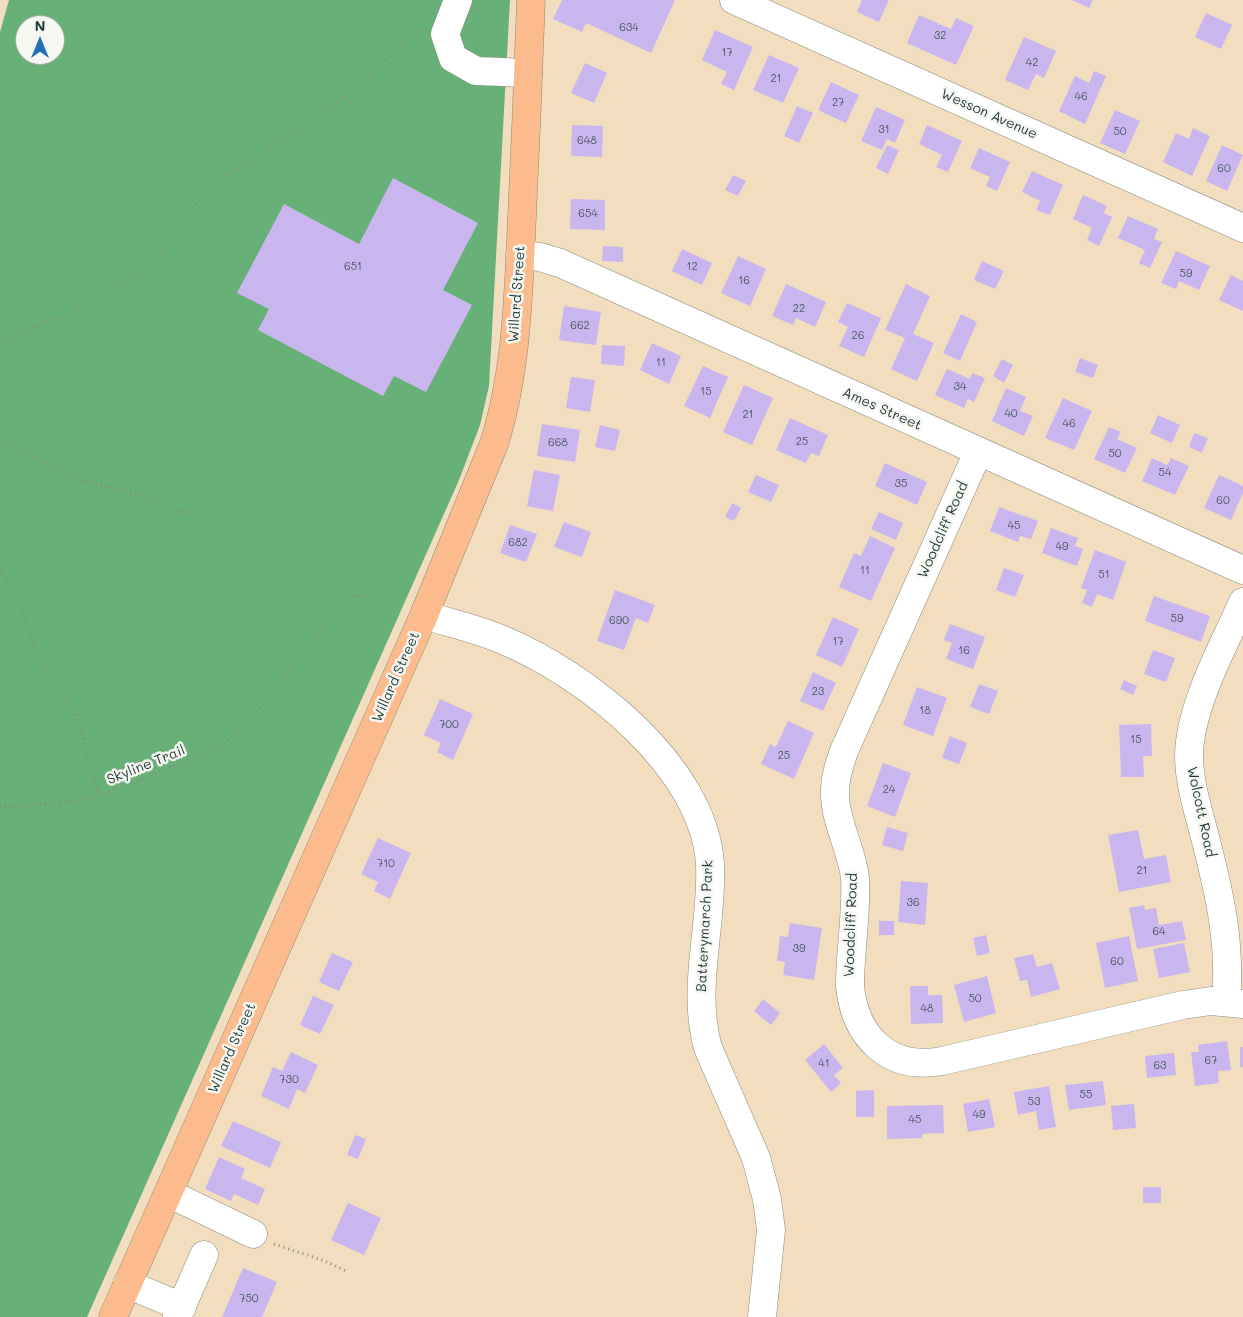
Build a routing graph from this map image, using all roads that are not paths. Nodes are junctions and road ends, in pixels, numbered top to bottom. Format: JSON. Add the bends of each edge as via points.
{"nodes":[{"id":1,"x":458,"y":0,"type":"edge"},
{"id":2,"x":531,"y":0,"type":"edge"},
{"id":3,"x":734,"y":0,"type":"edge"},
{"id":4,"x":528,"y":73,"type":"junction"},
{"id":5,"x":1243,"y":228,"type":"edge"},
{"id":6,"x":520,"y":254,"type":"junction"},
{"id":7,"x":978,"y":452,"type":"junction"},
{"id":8,"x":1243,"y":570,"type":"edge"},
{"id":9,"x":1243,"y":602,"type":"edge"},
{"id":10,"x":424,"y":615,"type":"junction"},
{"id":11,"x":1234,"y":1003,"type":"edge"},
{"id":12,"x":168,"y":1194,"type":"junction"},
{"id":13,"x":253,"y":1234,"type":"road end"},
{"id":14,"x":204,"y":1256,"type":"dead end"},
{"id":15,"x":128,"y":1284,"type":"junction"},
{"id":16,"x":179,"y":1312,"type":"edge"},
{"id":17,"x":113,"y":1317,"type":"edge"},
{"id":18,"x":762,"y":1317,"type":"edge"}],
"edges":[{"from":1,"to":4,"type":"street","via":[[445,34],[453,58],[476,71]]},
{"from":2,"to":4,"type":"main road","name":"Willard Street"},
{"from":3,"to":5,"type":"street","name":"Wesson Avenue"},
{"from":4,"to":6,"type":"main road","name":"Willard Street"},
{"from":6,"to":7,"type":"street","name":"Ames Street","via":[[560,263]]},
{"from":6,"to":10,"type":"main road","name":"Willard Street","via":[[510,380],[500,424],[486,466]]},
{"from":7,"to":8,"type":"street","name":"Ames Street"},
{"from":7,"to":11,"type":"street","name":"Woodcliff Road","via":[[844,751],[837,774],[837,810],[855,880],[850,986],[859,1022],[882,1050],[903,1061],[923,1064],[1198,1002]]},
{"from":9,"to":11,"type":"street","name":"Wolcott Road","via":[[1201,697],[1189,756],[1193,790],[1219,890]]},
{"from":10,"to":12,"type":"main road","name":"Willard Street"},
{"from":10,"to":18,"type":"street","name":"Batterymarch Park","via":[[502,639],[535,655],[594,692],[645,738],[672,771],[694,807],[706,837],[710,865],[702,1000],[704,1035],[761,1171],[770,1214],[770,1247]]},
{"from":12,"to":13,"type":"street"},
{"from":12,"to":15,"type":"main road","name":"Willard Street"},
{"from":14,"to":16,"type":"street"},
{"from":15,"to":16,"type":"street"},
{"from":15,"to":17,"type":"main road","name":"Willard Street"}]}
